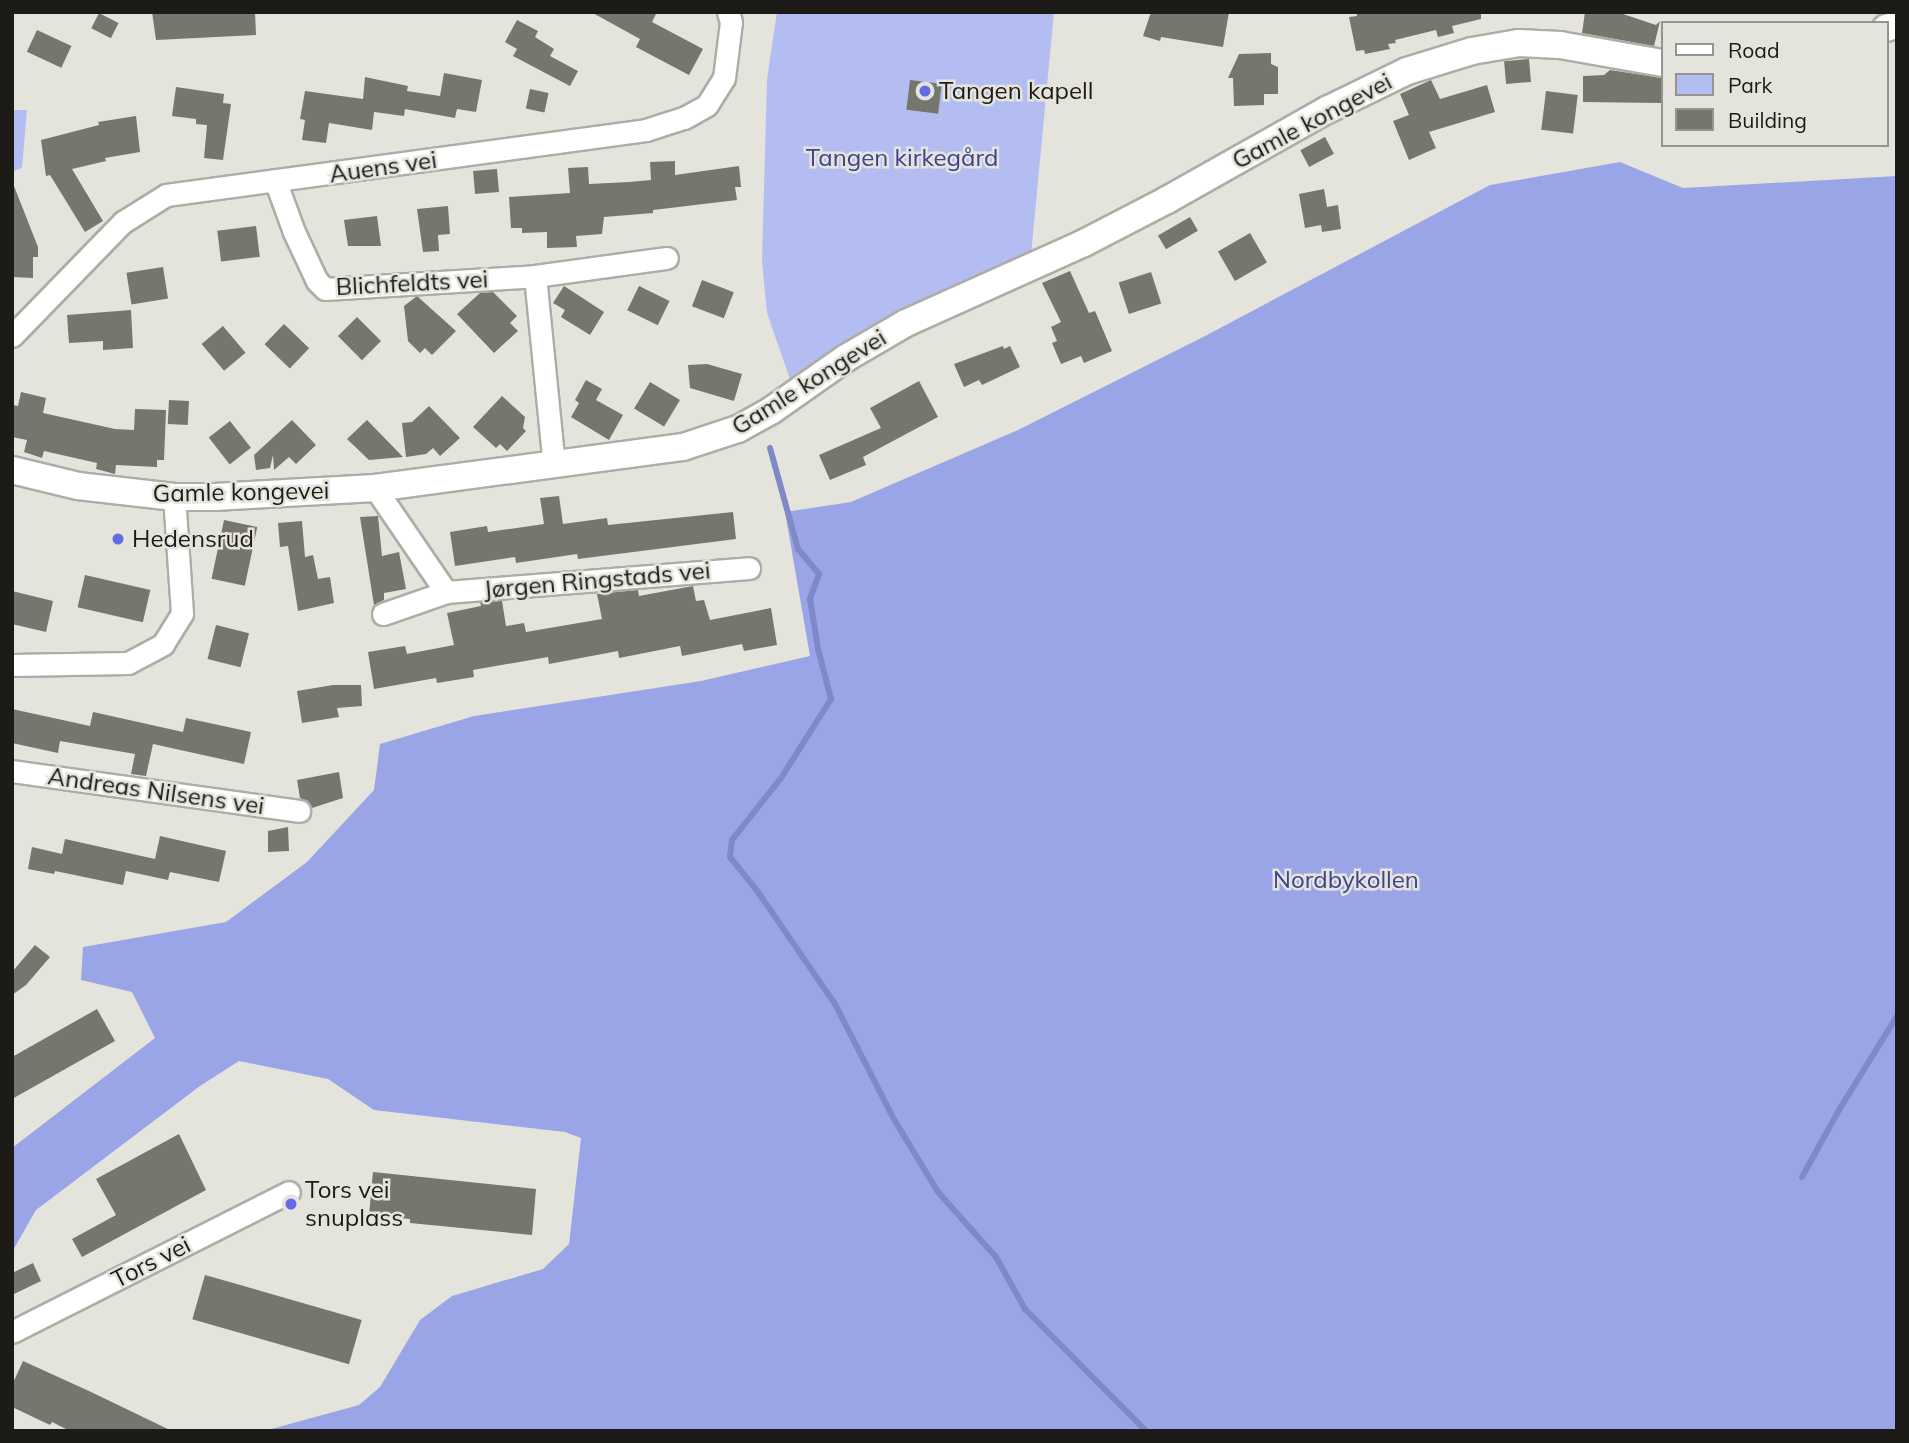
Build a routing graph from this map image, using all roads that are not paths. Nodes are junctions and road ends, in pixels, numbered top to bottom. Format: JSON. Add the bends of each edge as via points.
{"nodes":[{"id":1,"x":728,"y":12,"type":"edge"},
{"id":2,"x":1660,"y":64,"type":"edge"},
{"id":3,"x":275,"y":180,"type":"junction"},
{"id":4,"x":667,"y":258,"type":"dead end"},
{"id":5,"x":535,"y":276,"type":"junction"},
{"id":6,"x":13,"y":335,"type":"edge"},
{"id":7,"x":554,"y":465,"type":"junction"},
{"id":8,"x":12,"y":470,"type":"edge"},
{"id":9,"x":374,"y":488,"type":"junction"},
{"id":10,"x":174,"y":497,"type":"junction"},
{"id":11,"x":748,"y":568,"type":"dead end"},
{"id":12,"x":446,"y":592,"type":"junction"},
{"id":13,"x":383,"y":614,"type":"dead end"},
{"id":14,"x":12,"y":664,"type":"edge"},
{"id":15,"x":12,"y":771,"type":"edge"},
{"id":16,"x":299,"y":811,"type":"dead end"},
{"id":17,"x":289,"y":1192,"type":"dead end"},
{"id":18,"x":12,"y":1332,"type":"edge"}],
"edges":[{"from":1,"to":3,"type":"street","name":"Auens vei","via":[[731,22],[724,79],[707,105],[684,118],[646,131]]},
{"from":2,"to":7,"type":"main road","name":"Gamle kongevei","via":[[1538,43],[1485,48],[1425,64],[1327,110],[1084,243],[906,323],[738,429],[683,446]]},
{"from":3,"to":5,"type":"street","name":"Blichfeldts vei","via":[[294,232],[325,289]]},
{"from":3,"to":6,"type":"street","name":"Auens vei","via":[[180,191],[151,202],[123,222]]},
{"from":4,"to":5,"type":"street","name":"Blichfeldts vei"},
{"from":5,"to":7,"type":"street"},
{"from":7,"to":9,"type":"main road","name":"Gamle kongevei"},
{"from":8,"to":10,"type":"main road","name":"Gamle kongevei","via":[[78,486]]},
{"from":9,"to":10,"type":"main road","name":"Gamle kongevei"},
{"from":9,"to":12,"type":"street"},
{"from":10,"to":14,"type":"street","via":[[181,613],[163,644],[128,663]]},
{"from":11,"to":12,"type":"street","name":"Jørgen Ringstads vei"},
{"from":12,"to":13,"type":"street","name":"Jørgen Ringstads vei"},
{"from":15,"to":16,"type":"street","name":"Andreas Nilsens vei"},
{"from":17,"to":18,"type":"street","name":"Tors vei"}]}
